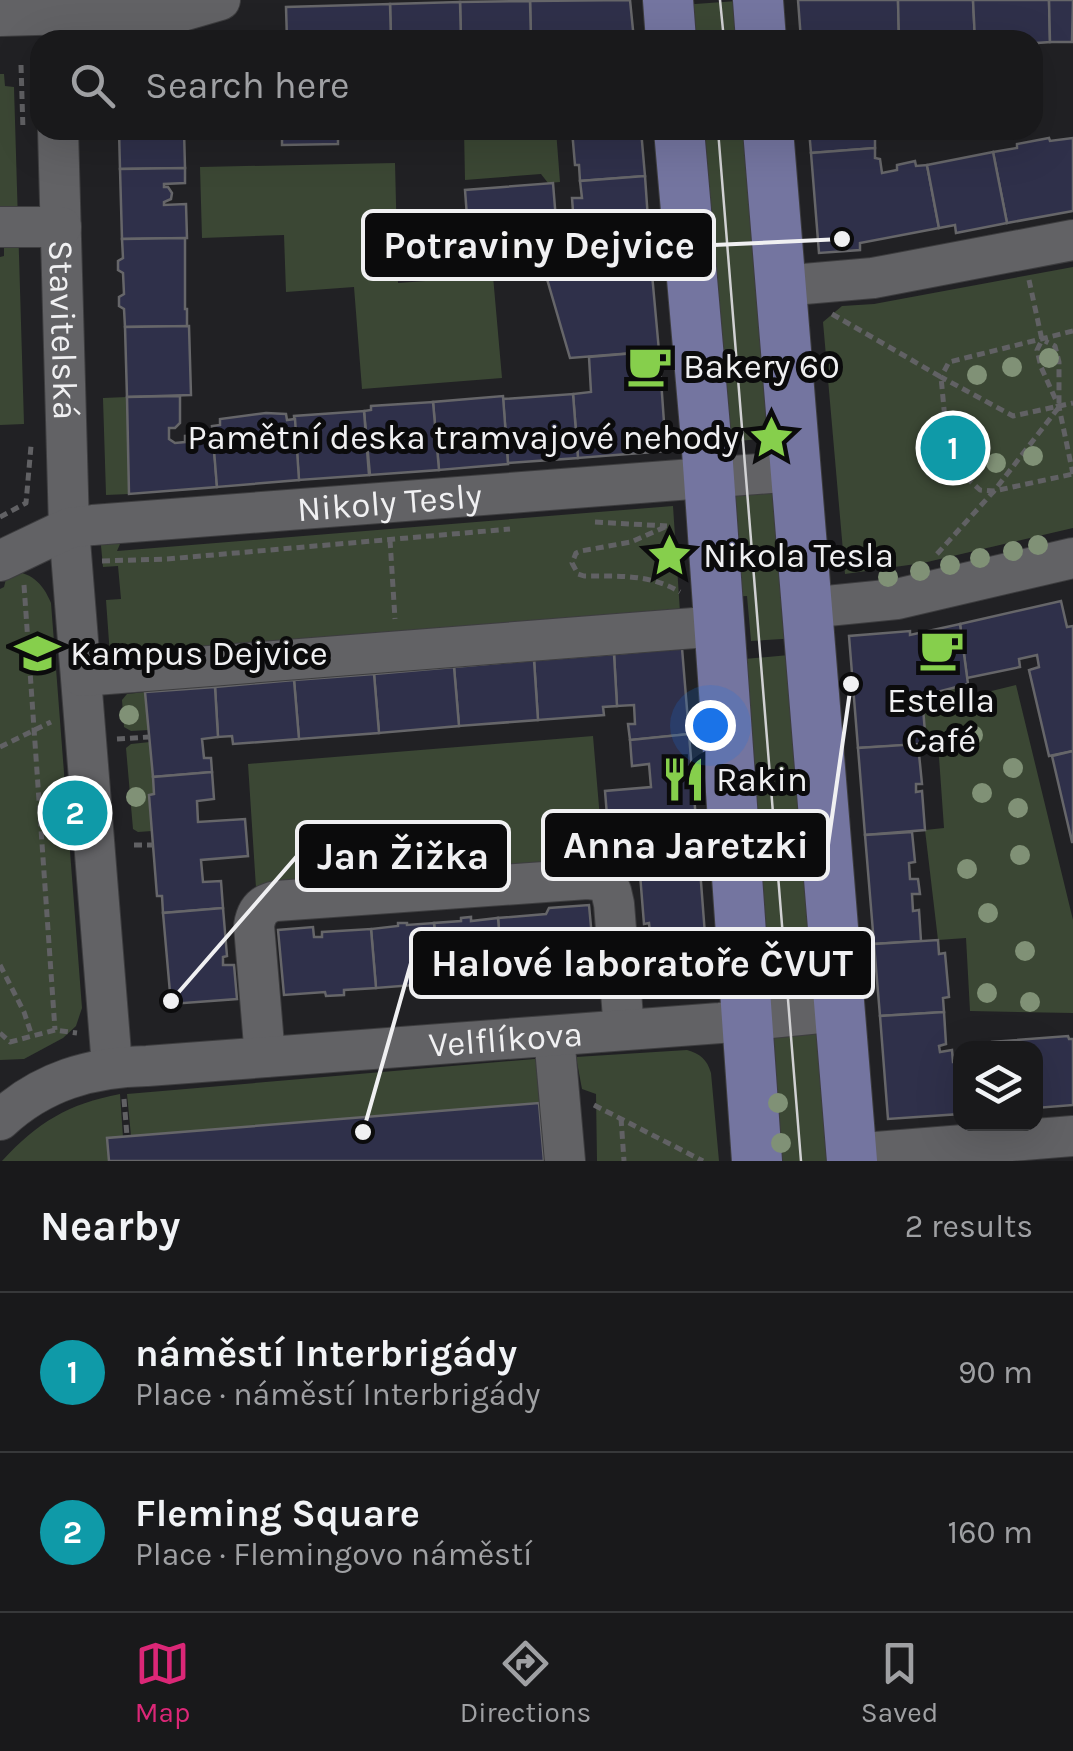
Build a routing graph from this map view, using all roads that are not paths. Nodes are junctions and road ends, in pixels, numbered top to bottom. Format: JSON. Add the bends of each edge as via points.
{"nodes":[{"id":1,"x":220,"y":0,"type":"edge"},
{"id":2,"x":668,"y":0,"type":"edge"},
{"id":3,"x":758,"y":0,"type":"edge"},
{"id":4,"x":0,"y":16,"type":"edge"},
{"id":5,"x":55,"y":18,"type":"edge"},
{"id":6,"x":671,"y":30,"type":"edge"},
{"id":7,"x":760,"y":30,"type":"edge"},
{"id":8,"x":42,"y":140,"type":"edge"},
{"id":9,"x":680,"y":140,"type":"edge"},
{"id":10,"x":769,"y":140,"type":"edge"},
{"id":11,"x":0,"y":227,"type":"edge"},
{"id":12,"x":61,"y":227,"type":"junction"},
{"id":13,"x":1073,"y":240,"type":"edge"},
{"id":14,"x":781,"y":286,"type":"junction"},
{"id":15,"x":796,"y":472,"type":"junction"},
{"id":16,"x":709,"y":477,"type":"junction"},
{"id":17,"x":69,"y":528,"type":"junction"},
{"id":18,"x":14,"y":555,"type":"edge"},
{"id":19,"x":1073,"y":558,"type":"edge"},
{"id":20,"x":807,"y":608,"type":"junction"},
{"id":21,"x":703,"y":611,"type":"junction"},
{"id":22,"x":82,"y":676,"type":"junction"},
{"id":23,"x":840,"y":1011,"type":"junction"},
{"id":24,"x":746,"y":1020,"type":"junction"},
{"id":25,"x":624,"y":1030,"type":"junction"},
{"id":26,"x":554,"y":1036,"type":"junction"},
{"id":27,"x":265,"y":1057,"type":"junction"},
{"id":28,"x":118,"y":1080,"type":"junction"},
{"id":29,"x":3,"y":1112,"type":"edge"},
{"id":30,"x":1051,"y":1146,"type":"edge"},
{"id":31,"x":852,"y":1157,"type":"edge"},
{"id":32,"x":564,"y":1161,"type":"edge"},
{"id":33,"x":757,"y":1161,"type":"edge"}],
"edges":[{"from":1,"to":5,"type":"street","via":[[182,11]]},
{"from":2,"to":6,"type":"main road"},
{"from":3,"to":7,"type":"main road"},
{"from":4,"to":5,"type":"street"},
{"from":8,"to":12,"type":"street","name":"Stavitelská"},
{"from":9,"to":16,"type":"main road"},
{"from":10,"to":14,"type":"main road"},
{"from":11,"to":12,"type":"street"},
{"from":12,"to":17,"type":"street","name":"Stavitelská"},
{"from":13,"to":14,"type":"street","via":[[873,278]]},
{"from":14,"to":15,"type":"main road"},
{"from":15,"to":16,"type":"street","name":"Nikoly Tesly"},
{"from":15,"to":20,"type":"main road"},
{"from":16,"to":17,"type":"street","name":"Nikoly Tesly"},
{"from":16,"to":21,"type":"main road"},
{"from":17,"to":18,"type":"street"},
{"from":17,"to":22,"type":"street","name":"Stavitelská"},
{"from":19,"to":20,"type":"street","via":[[897,599]]},
{"from":20,"to":23,"type":"main road"},
{"from":21,"to":22,"type":"street","via":[[396,651]]},
{"from":21,"to":24,"type":"main road"},
{"from":22,"to":28,"type":"street","name":"Stavitelská"},
{"from":23,"to":24,"type":"street","name":"Velflíkova"},
{"from":23,"to":31,"type":"main road"},
{"from":24,"to":25,"type":"street","name":"Velflíkova"},
{"from":24,"to":33,"type":"main road"},
{"from":25,"to":26,"type":"street","name":"Velflíkova"},
{"from":25,"to":27,"type":"street","via":[[614,904],[603,881],[315,898],[269,903],[255,918]]},
{"from":26,"to":27,"type":"street","name":"Velflíkova"},
{"from":26,"to":32,"type":"street"},
{"from":27,"to":28,"type":"street","name":"Velflíkova"},
{"from":28,"to":29,"type":"street","name":"Velflíkova","via":[[78,1074]]},
{"from":30,"to":31,"type":"street"}]}
